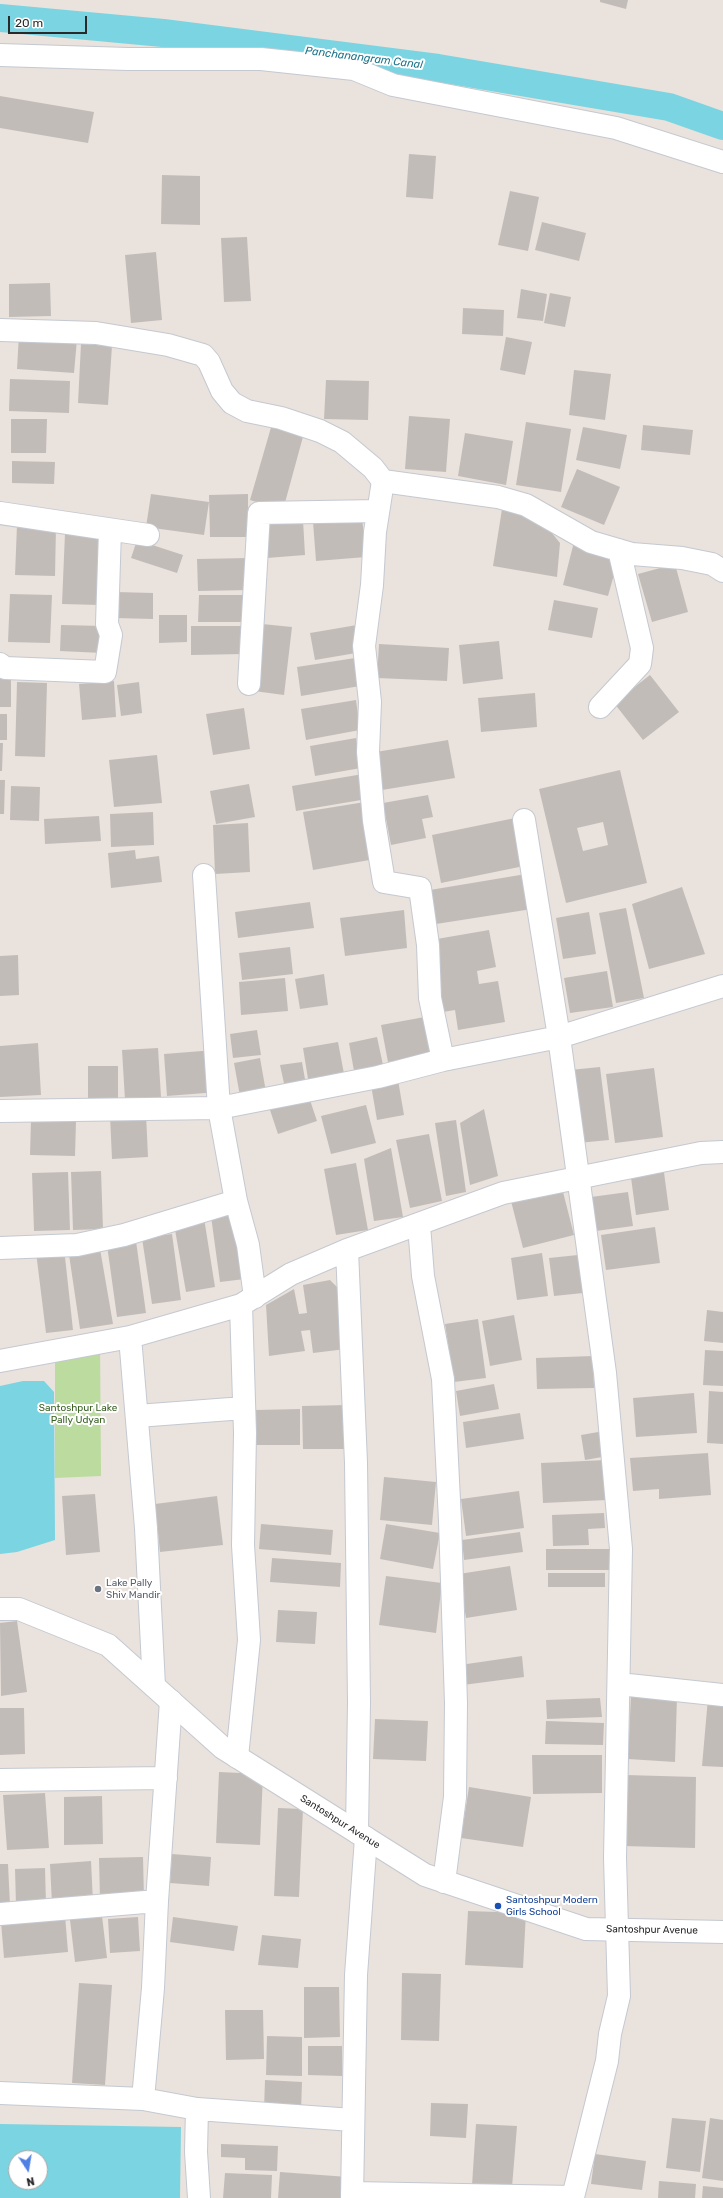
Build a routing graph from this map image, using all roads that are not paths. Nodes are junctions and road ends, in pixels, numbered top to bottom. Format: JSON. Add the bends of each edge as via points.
{"nodes":[{"id":1,"x":0,"y":55,"type":"edge"},
{"id":2,"x":723,"y":162,"type":"edge"},
{"id":3,"x":0,"y":330,"type":"edge"},
{"id":4,"x":383,"y":481,"type":"junction"},
{"id":5,"x":378,"y":511,"type":"junction"},
{"id":6,"x":0,"y":513,"type":"edge"},
{"id":7,"x":110,"y":530,"type":"junction"},
{"id":8,"x":148,"y":535,"type":"dead end"},
{"id":9,"x":619,"y":550,"type":"junction"},
{"id":10,"x":723,"y":571,"type":"edge"},
{"id":11,"x":0,"y":664,"type":"edge"},
{"id":12,"x":249,"y":684,"type":"dead end"},
{"id":13,"x":600,"y":707,"type":"dead end"},
{"id":14,"x":524,"y":820,"type":"dead end"},
{"id":15,"x":204,"y":875,"type":"dead end"},
{"id":16,"x":723,"y":986,"type":"edge"},
{"id":17,"x":559,"y":1037,"type":"junction"},
{"id":18,"x":443,"y":1060,"type":"junction"},
{"id":19,"x":219,"y":1108,"type":"junction"},
{"id":20,"x":0,"y":1111,"type":"edge"},
{"id":21,"x":723,"y":1152,"type":"edge"},
{"id":22,"x":578,"y":1178,"type":"junction"},
{"id":23,"x":236,"y":1201,"type":"junction"},
{"id":24,"x":419,"y":1224,"type":"junction"},
{"id":25,"x":0,"y":1248,"type":"edge"},
{"id":26,"x":347,"y":1250,"type":"junction"},
{"id":27,"x":248,"y":1301,"type":"junction"},
{"id":28,"x":130,"y":1337,"type":"junction"},
{"id":29,"x":0,"y":1361,"type":"edge"},
{"id":30,"x":244,"y":1408,"type":"junction"},
{"id":31,"x":137,"y":1416,"type":"junction"},
{"id":32,"x":0,"y":1609,"type":"edge"},
{"id":33,"x":620,"y":1684,"type":"junction"},
{"id":34,"x":154,"y":1686,"type":"junction"},
{"id":35,"x":723,"y":1695,"type":"edge"},
{"id":36,"x":171,"y":1701,"type":"junction"},
{"id":37,"x":238,"y":1757,"type":"junction"},
{"id":38,"x":166,"y":1778,"type":"junction"},
{"id":39,"x":0,"y":1780,"type":"edge"},
{"id":40,"x":362,"y":1835,"type":"junction"},
{"id":41,"x":444,"y":1882,"type":"junction"},
{"id":42,"x":157,"y":1901,"type":"junction"},
{"id":43,"x":0,"y":1914,"type":"edge"},
{"id":44,"x":616,"y":1929,"type":"junction"},
{"id":45,"x":723,"y":1932,"type":"edge"},
{"id":46,"x":0,"y":2093,"type":"edge"},
{"id":47,"x":143,"y":2099,"type":"junction"},
{"id":48,"x":197,"y":2109,"type":"junction"},
{"id":49,"x":353,"y":2120,"type":"junction"},
{"id":50,"x":352,"y":2195,"type":"edge"},
{"id":51,"x":573,"y":2197,"type":"edge"},
{"id":52,"x":199,"y":2198,"type":"edge"}],
"edges":[{"from":1,"to":2,"type":"street","via":[[128,59],[261,59],[354,69],[393,85],[616,128]]},
{"from":3,"to":4,"type":"street","via":[[96,333],[168,345],[203,355],[209,362],[222,391],[232,403],[247,411],[281,418],[320,431],[342,442],[373,468]]},
{"from":4,"to":5,"type":"street"},
{"from":4,"to":9,"type":"street","via":[[498,497],[526,505],[591,542]]},
{"from":5,"to":12,"type":"street","via":[[259,513]]},
{"from":5,"to":18,"type":"street","via":[[364,646],[370,702],[368,752],[374,822],[384,882],[420,888],[428,945],[430,998]]},
{"from":6,"to":7,"type":"street"},
{"from":7,"to":8,"type":"street"},
{"from":7,"to":11,"type":"street","via":[[107,624],[111,635],[105,672],[5,668]]},
{"from":9,"to":10,"type":"street","via":[[632,554],[712,564]]},
{"from":9,"to":13,"type":"street","via":[[642,648],[640,664]]},
{"from":14,"to":17,"type":"street"},
{"from":15,"to":19,"type":"street"},
{"from":16,"to":17,"type":"street"},
{"from":17,"to":18,"type":"street"},
{"from":17,"to":22,"type":"street"},
{"from":18,"to":19,"type":"street","via":[[378,1077]]},
{"from":19,"to":20,"type":"street"},
{"from":19,"to":23,"type":"street"},
{"from":21,"to":22,"type":"street","via":[[702,1153]]},
{"from":22,"to":24,"type":"street","via":[[503,1193]]},
{"from":22,"to":33,"type":"street","via":[[605,1373],[621,1550]]},
{"from":23,"to":25,"type":"street","via":[[118,1237],[77,1244]]},
{"from":23,"to":27,"type":"street","via":[[248,1245]]},
{"from":24,"to":26,"type":"street"},
{"from":24,"to":41,"type":"street","via":[[423,1276],[443,1379],[450,1521],[456,1703],[455,1797]]},
{"from":26,"to":27,"type":"street","via":[[292,1274]]},
{"from":26,"to":40,"type":"street","via":[[356,1463]]},
{"from":27,"to":28,"type":"street"},
{"from":27,"to":30,"type":"street"},
{"from":28,"to":29,"type":"street"},
{"from":28,"to":31,"type":"street"},
{"from":30,"to":31,"type":"street"},
{"from":30,"to":37,"type":"street","via":[[243,1545],[249,1640]]},
{"from":31,"to":34,"type":"street"},
{"from":32,"to":34,"type":"street","name":"Santoshpur Avenue","via":[[19,1609],[108,1645]]},
{"from":33,"to":35,"type":"street"},
{"from":33,"to":44,"type":"street","via":[[615,1858]]},
{"from":34,"to":36,"type":"street","name":"Santoshpur Avenue"},
{"from":36,"to":37,"type":"street","name":"Santoshpur Avenue","via":[[223,1748]]},
{"from":36,"to":38,"type":"street"},
{"from":37,"to":40,"type":"street","name":"Santoshpur Avenue"},
{"from":38,"to":39,"type":"street"},
{"from":38,"to":42,"type":"street"},
{"from":40,"to":41,"type":"street","name":"Santoshpur Avenue","via":[[425,1875]]},
{"from":40,"to":49,"type":"street"},
{"from":41,"to":44,"type":"street","name":"Santoshpur Avenue","via":[[586,1929]]},
{"from":42,"to":43,"type":"street"},
{"from":42,"to":47,"type":"street","via":[[153,1988]]},
{"from":44,"to":45,"type":"street","name":"Santoshpur Avenue"},
{"from":44,"to":51,"type":"street","via":[[618,1996],[607,2061]]},
{"from":46,"to":47,"type":"street"},
{"from":47,"to":48,"type":"street"},
{"from":48,"to":49,"type":"street"},
{"from":48,"to":52,"type":"street"},
{"from":49,"to":50,"type":"street"},
{"from":50,"to":51,"type":"street"}]}
